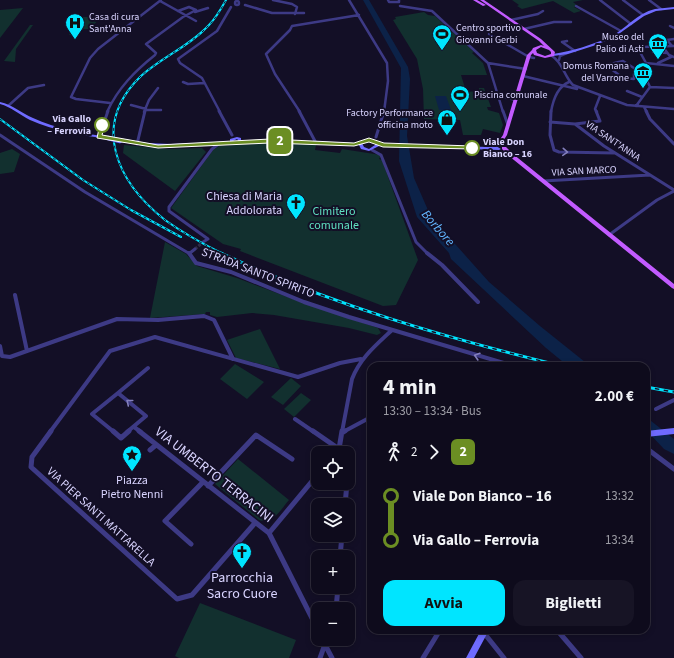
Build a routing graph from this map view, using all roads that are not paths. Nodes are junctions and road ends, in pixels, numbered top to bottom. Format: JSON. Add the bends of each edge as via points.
{"nodes":[{"id":1,"x":273,"y":0,"type":"edge"},
{"id":2,"x":349,"y":0,"type":"edge"},
{"id":3,"x":388,"y":0,"type":"edge"},
{"id":4,"x":475,"y":0,"type":"edge"},
{"id":5,"x":600,"y":0,"type":"edge"},
{"id":6,"x":623,"y":0,"type":"edge"},
{"id":7,"x":649,"y":0,"type":"edge"},
{"id":8,"x":160,"y":1,"type":"edge"},
{"id":9,"x":400,"y":1,"type":"edge"},
{"id":10,"x":481,"y":1,"type":"edge"},
{"id":11,"x":237,"y":3,"type":"edge"},
{"id":12,"x":394,"y":3,"type":"junction"},
{"id":13,"x":400,"y":6,"type":"junction"},
{"id":14,"x":576,"y":6,"type":"dead end"},
{"id":15,"x":208,"y":8,"type":"dead end"},
{"id":16,"x":674,"y":8,"type":"edge"},
{"id":17,"x":661,"y":9,"type":"junction"},
{"id":18,"x":178,"y":11,"type":"junction"},
{"id":19,"x":543,"y":11,"type":"dead end"},
{"id":20,"x":195,"y":12,"type":"junction"},
{"id":21,"x":304,"y":13,"type":"dead end"},
{"id":22,"x":295,"y":14,"type":"junction"},
{"id":23,"x":186,"y":15,"type":"junction"},
{"id":24,"x":359,"y":15,"type":"junction"},
{"id":25,"x":643,"y":15,"type":"junction"},
{"id":26,"x":511,"y":20,"type":"junction"},
{"id":27,"x":196,"y":21,"type":"dead end"},
{"id":28,"x":571,"y":22,"type":"dead end"},
{"id":29,"x":631,"y":24,"type":"junction"},
{"id":30,"x":670,"y":26,"type":"dead end"},
{"id":31,"x":674,"y":28,"type":"edge"},
{"id":32,"x":524,"y":29,"type":"junction"},
{"id":33,"x":621,"y":31,"type":"junction"},
{"id":34,"x":489,"y":34,"type":"dead end"},
{"id":35,"x":674,"y":39,"type":"edge"},
{"id":36,"x":567,"y":41,"type":"dead end"},
{"id":37,"x":537,"y":46,"type":"junction"},
{"id":38,"x":663,"y":47,"type":"junction"},
{"id":39,"x":673,"y":47,"type":"edge"},
{"id":40,"x":533,"y":51,"type":"junction"},
{"id":41,"x":575,"y":51,"type":"junction"},
{"id":42,"x":653,"y":52,"type":"dead end"},
{"id":43,"x":551,"y":53,"type":"junction"},
{"id":44,"x":567,"y":53,"type":"junction"},
{"id":45,"x":667,"y":53,"type":"junction"},
{"id":46,"x":540,"y":56,"type":"junction"},
{"id":47,"x":673,"y":57,"type":"edge"},
{"id":48,"x":528,"y":59,"type":"junction"},
{"id":49,"x":559,"y":60,"type":"junction"},
{"id":50,"x":488,"y":63,"type":"junction"},
{"id":51,"x":646,"y":63,"type":"junction"},
{"id":52,"x":658,"y":63,"type":"junction"},
{"id":53,"x":674,"y":66,"type":"edge"},
{"id":54,"x":526,"y":69,"type":"junction"},
{"id":55,"x":643,"y":69,"type":"junction"},
{"id":56,"x":637,"y":70,"type":"junction"},
{"id":57,"x":643,"y":74,"type":"junction"},
{"id":58,"x":523,"y":76,"type":"junction"},
{"id":59,"x":184,"y":82,"type":"dead end"},
{"id":60,"x":569,"y":82,"type":"junction"},
{"id":61,"x":204,"y":83,"type":"junction"},
{"id":62,"x":44,"y":85,"type":"dead end"},
{"id":63,"x":562,"y":85,"type":"junction"},
{"id":64,"x":650,"y":87,"type":"junction"},
{"id":65,"x":158,"y":88,"type":"dead end"},
{"id":66,"x":674,"y":88,"type":"edge"},
{"id":67,"x":583,"y":89,"type":"junction"},
{"id":68,"x":627,"y":91,"type":"dead end"},
{"id":69,"x":497,"y":96,"type":"junction"},
{"id":70,"x":600,"y":96,"type":"junction"},
{"id":71,"x":642,"y":97,"type":"junction"},
{"id":72,"x":516,"y":100,"type":"junction"},
{"id":73,"x":0,"y":103,"type":"edge"},
{"id":74,"x":110,"y":103,"type":"junction"},
{"id":75,"x":131,"y":105,"type":"dead end"},
{"id":76,"x":8,"y":106,"type":"junction"},
{"id":77,"x":636,"y":106,"type":"junction"},
{"id":78,"x":644,"y":107,"type":"junction"},
{"id":79,"x":674,"y":108,"type":"edge"},
{"id":80,"x":146,"y":109,"type":"junction"},
{"id":81,"x":162,"y":110,"type":"dead end"},
{"id":82,"x":550,"y":122,"type":"junction"},
{"id":83,"x":575,"y":124,"type":"junction"},
{"id":84,"x":508,"y":125,"type":"junction"},
{"id":85,"x":0,"y":135,"type":"edge"},
{"id":86,"x":99,"y":137,"type":"junction"},
{"id":87,"x":235,"y":140,"type":"junction"},
{"id":88,"x":377,"y":142,"type":"junction"},
{"id":89,"x":221,"y":143,"type":"junction"},
{"id":90,"x":316,"y":143,"type":"junction"},
{"id":91,"x":137,"y":144,"type":"junction"},
{"id":92,"x":360,"y":144,"type":"junction"},
{"id":93,"x":674,"y":144,"type":"edge"},
{"id":94,"x":500,"y":147,"type":"junction"},
{"id":95,"x":372,"y":150,"type":"junction"},
{"id":96,"x":615,"y":153,"type":"junction"},
{"id":97,"x":650,"y":175,"type":"junction"},
{"id":98,"x":543,"y":181,"type":"junction"},
{"id":99,"x":674,"y":191,"type":"edge"},
{"id":100,"x":609,"y":235,"type":"junction"},
{"id":101,"x":203,"y":242,"type":"dead end"},
{"id":102,"x":195,"y":249,"type":"tunnel mouth"},
{"id":103,"x":190,"y":253,"type":"junction"},
{"id":104,"x":674,"y":287,"type":"edge"},
{"id":105,"x":15,"y":295,"type":"dead end"},
{"id":106,"x":478,"y":302,"type":"dead end"},
{"id":107,"x":392,"y":330,"type":"junction"},
{"id":108,"x":0,"y":346,"type":"edge"},
{"id":109,"x":27,"y":351,"type":"junction"},
{"id":110,"x":232,"y":359,"type":"junction"},
{"id":111,"x":361,"y":359,"type":"junction"},
{"id":112,"x":500,"y":362,"type":"edge"},
{"id":113,"x":148,"y":368,"type":"dead end"},
{"id":114,"x":118,"y":393,"type":"junction"},
{"id":115,"x":674,"y":400,"type":"edge"},
{"id":116,"x":656,"y":409,"type":"dead end"},
{"id":117,"x":295,"y":419,"type":"dead end"},
{"id":118,"x":367,"y":419,"type":"edge"},
{"id":119,"x":134,"y":427,"type":"junction"},
{"id":120,"x":674,"y":431,"type":"edge"},
{"id":121,"x":342,"y":433,"type":"junction"},
{"id":122,"x":650,"y":434,"type":"edge"},
{"id":123,"x":156,"y":445,"type":"junction"},
{"id":124,"x":335,"y":446,"type":"edge"},
{"id":125,"x":340,"y":446,"type":"edge"},
{"id":126,"x":150,"y":450,"type":"dead end"},
{"id":127,"x":650,"y":451,"type":"edge"},
{"id":128,"x":292,"y":459,"type":"dead end"},
{"id":129,"x":674,"y":469,"type":"edge"},
{"id":130,"x":203,"y":482,"type":"junction"},
{"id":131,"x":311,"y":482,"type":"edge"},
{"id":132,"x":208,"y":486,"type":"junction"},
{"id":133,"x":256,"y":523,"type":"junction"},
{"id":134,"x":269,"y":533,"type":"junction"},
{"id":135,"x":191,"y":544,"type":"dead end"},
{"id":136,"x":311,"y":616,"type":"edge"},
{"id":137,"x":438,"y":634,"type":"edge"},
{"id":138,"x":484,"y":634,"type":"edge"},
{"id":139,"x":486,"y":634,"type":"edge"},
{"id":140,"x":560,"y":634,"type":"edge"},
{"id":141,"x":323,"y":646,"type":"edge"},
{"id":142,"x":326,"y":646,"type":"edge"},
{"id":143,"x":320,"y":658,"type":"edge"},
{"id":144,"x":332,"y":658,"type":"edge"},
{"id":145,"x":423,"y":658,"type":"edge"},
{"id":146,"x":470,"y":658,"type":"edge"},
{"id":147,"x":504,"y":658,"type":"edge"},
{"id":148,"x":581,"y":658,"type":"edge"}],
"edges":[{"from":1,"to":22,"type":"street","via":[[297,7]]},
{"from":2,"to":24,"type":"street"},
{"from":3,"to":12,"type":"street"},
{"from":4,"to":10,"type":"main road"},
{"from":5,"to":29,"type":"street"},
{"from":6,"to":25,"type":"street"},
{"from":7,"to":17,"type":"street"},
{"from":8,"to":18,"type":"street"},
{"from":8,"to":74,"type":"street","via":[[98,49],[90,58],[71,97]]},
{"from":9,"to":12,"type":"street"},
{"from":9,"to":13,"type":"street"},
{"from":10,"to":26,"type":"main road"},
{"from":10,"to":37,"type":"main road","via":[[533,38]]},
{"from":11,"to":22,"type":"street","via":[[272,13]]},
{"from":11,"to":61,"type":"street","via":[[231,7],[217,31],[178,58],[180,63],[199,76]]},
{"from":12,"to":13,"type":"street"},
{"from":13,"to":50,"type":"street","via":[[432,11]]},
{"from":14,"to":33,"type":"street"},
{"from":15,"to":20,"type":"street"},
{"from":16,"to":17,"type":"street"},
{"from":17,"to":25,"type":"street"},
{"from":18,"to":20,"type":"street","via":[[189,7],[195,8]]},
{"from":18,"to":23,"type":"street"},
{"from":19,"to":26,"type":"street"},
{"from":20,"to":23,"type":"street"},
{"from":21,"to":22,"type":"street"},
{"from":23,"to":27,"type":"street"},
{"from":23,"to":74,"type":"street","via":[[146,44],[156,53],[155,55],[126,79]]},
{"from":24,"to":88,"type":"street","via":[[387,63],[388,70],[385,109]]},
{"from":24,"to":90,"type":"street","via":[[292,26],[266,54]]},
{"from":25,"to":29,"type":"street"},
{"from":26,"to":32,"type":"main road"},
{"from":28,"to":32,"type":"street"},
{"from":29,"to":33,"type":"street"},
{"from":30,"to":31,"type":"street"},
{"from":32,"to":43,"type":"main road","via":[[540,40]]},
{"from":33,"to":41,"type":"street"},
{"from":34,"to":48,"type":"street"},
{"from":35,"to":39,"type":"street","via":[[667,40]]},
{"from":36,"to":41,"type":"street","via":[[562,42]]},
{"from":37,"to":40,"type":"main road"},
{"from":37,"to":43,"type":"main road"},
{"from":38,"to":39,"type":"street"},
{"from":38,"to":45,"type":"street"},
{"from":38,"to":51,"type":"street","via":[[641,48],[640,52]]},
{"from":40,"to":46,"type":"main road"},
{"from":40,"to":48,"type":"main road"},
{"from":41,"to":44,"type":"street"},
{"from":42,"to":45,"type":"street"},
{"from":43,"to":44,"type":"street"},
{"from":43,"to":46,"type":"main road"},
{"from":43,"to":49,"type":"street"},
{"from":44,"to":49,"type":"street","via":[[560,56]]},
{"from":45,"to":47,"type":"street"},
{"from":46,"to":48,"type":"main road"},
{"from":47,"to":52,"type":"street"},
{"from":48,"to":54,"type":"main road"},
{"from":49,"to":60,"type":"street"},
{"from":50,"to":54,"type":"street"},
{"from":50,"to":69,"type":"street"},
{"from":51,"to":52,"type":"street"},
{"from":51,"to":55,"type":"street"},
{"from":52,"to":53,"type":"street"},
{"from":54,"to":58,"type":"main road"},
{"from":55,"to":56,"type":"street"},
{"from":55,"to":57,"type":"street"},
{"from":56,"to":57,"type":"street"},
{"from":56,"to":57,"type":"street","via":[[623,61],[606,64],[623,78],[634,79],[634,74]]},
{"from":57,"to":64,"type":"street"},
{"from":58,"to":63,"type":"street"},
{"from":58,"to":72,"type":"main road"},
{"from":59,"to":61,"type":"street"},
{"from":60,"to":63,"type":"street"},
{"from":60,"to":67,"type":"street"},
{"from":61,"to":87,"type":"street"},
{"from":62,"to":76,"type":"street","via":[[28,87]]},
{"from":63,"to":67,"type":"street"},
{"from":63,"to":82,"type":"street","via":[[556,96]]},
{"from":64,"to":66,"type":"street"},
{"from":64,"to":71,"type":"street"},
{"from":65,"to":80,"type":"street","via":[[149,99]]},
{"from":67,"to":70,"type":"street"},
{"from":68,"to":71,"type":"street"},
{"from":69,"to":72,"type":"street"},
{"from":69,"to":84,"type":"street"},
{"from":70,"to":77,"type":"street"},
{"from":70,"to":83,"type":"street","name":"VIA SANT'ANNA","via":[[595,109],[600,120]]},
{"from":71,"to":77,"type":"street"},
{"from":72,"to":84,"type":"main road"},
{"from":73,"to":76,"type":"street"},
{"from":74,"to":86,"type":"street"},
{"from":75,"to":80,"type":"street"},
{"from":76,"to":86,"type":"street","via":[[34,121]]},
{"from":77,"to":78,"type":"street"},
{"from":78,"to":79,"type":"street"},
{"from":78,"to":93,"type":"street","via":[[650,119]]},
{"from":80,"to":81,"type":"street"},
{"from":80,"to":91,"type":"street"},
{"from":82,"to":83,"type":"street"},
{"from":82,"to":96,"type":"street","one_way":true,"via":[[554,150]]},
{"from":83,"to":96,"type":"street","name":"VIA SANT'ANNA"},
{"from":84,"to":94,"type":"main road"},
{"from":85,"to":103,"type":"street","name":"STRADA SANTO SPIRITO","via":[[85,192]]},
{"from":86,"to":91,"type":"street","bridge":true},
{"from":87,"to":89,"type":"street"},
{"from":87,"to":90,"type":"street"},
{"from":88,"to":92,"type":"street","via":[[364,140]]},
{"from":88,"to":94,"type":"street","via":[[384,145]]},
{"from":88,"to":95,"type":"street"},
{"from":89,"to":91,"type":"street","via":[[171,147]]},
{"from":89,"to":101,"type":"street","via":[[212,149],[169,207],[169,211],[208,239]]},
{"from":90,"to":92,"type":"street"},
{"from":92,"to":95,"type":"street","via":[[364,149]]},
{"from":94,"to":98,"type":"main road"},
{"from":95,"to":106,"type":"street","via":[[381,155],[416,242]]},
{"from":96,"to":97,"type":"street","name":"VIA SANT'ANNA"},
{"from":97,"to":98,"type":"street","name":"VIA SAN MARCO"},
{"from":97,"to":99,"type":"street","name":"VIA SANT'ANNA"},
{"from":98,"to":100,"type":"main road"},
{"from":99,"to":100,"type":"street","via":[[657,200]]},
{"from":100,"to":104,"type":"main road"},
{"from":102,"to":103,"type":"street"},
{"from":103,"to":107,"type":"street","name":"STRADA SANTO SPIRITO","via":[[196,263],[231,272],[304,302]]},
{"from":105,"to":109,"type":"street"},
{"from":107,"to":111,"type":"street"},
{"from":112,"to":107,"type":"street","name":"STRADA SANTO SPIRITO","one_way":true},
{"from":108,"to":109,"type":"street","via":[[4,357]]},
{"from":109,"to":110,"type":"street","via":[[117,319],[158,320],[204,316],[214,320]]},
{"from":110,"to":111,"type":"street","name":"VIA PIER SANTI MATTARELLA","via":[[298,377]]},
{"from":110,"to":133,"type":"street","name":"VIA PIER SANTI MATTARELLA","via":[[155,337],[110,351],[32,457],[31,467],[177,599],[192,595]]},
{"from":111,"to":121,"type":"street","via":[[352,379]]},
{"from":113,"to":114,"type":"street"},
{"from":119,"to":114,"type":"street","one_way":true,"via":[[146,416]]},
{"from":114,"to":119,"type":"street","via":[[92,414],[121,438]]},
{"from":115,"to":116,"type":"street"},
{"from":117,"to":124,"type":"street"},
{"from":118,"to":121,"type":"street"},
{"from":119,"to":123,"type":"street","name":"VIA UMBERTO TERRACINI"},
{"from":120,"to":122,"type":"street"},
{"from":121,"to":125,"type":"street"},
{"from":123,"to":126,"type":"street"},
{"from":123,"to":130,"type":"street","name":"VIA UMBERTO TERRACINI"},
{"from":127,"to":129,"type":"street"},
{"from":128,"to":132,"type":"street","via":[[256,434]]},
{"from":130,"to":132,"type":"street","name":"VIA UMBERTO TERRACINI"},
{"from":130,"to":135,"type":"street","via":[[165,521]]},
{"from":131,"to":134,"type":"street"},
{"from":132,"to":133,"type":"street","name":"VIA UMBERTO TERRACINI"},
{"from":133,"to":134,"type":"street","name":"VIA UMBERTO TERRACINI"},
{"from":134,"to":136,"type":"street","name":"VIA UMBERTO TERRACINI"},
{"from":137,"to":145,"type":"street"},
{"from":138,"to":146,"type":"street"},
{"from":139,"to":147,"type":"street"},
{"from":140,"to":148,"type":"street"},
{"from":141,"to":143,"type":"street"},
{"from":142,"to":144,"type":"street"}]}
